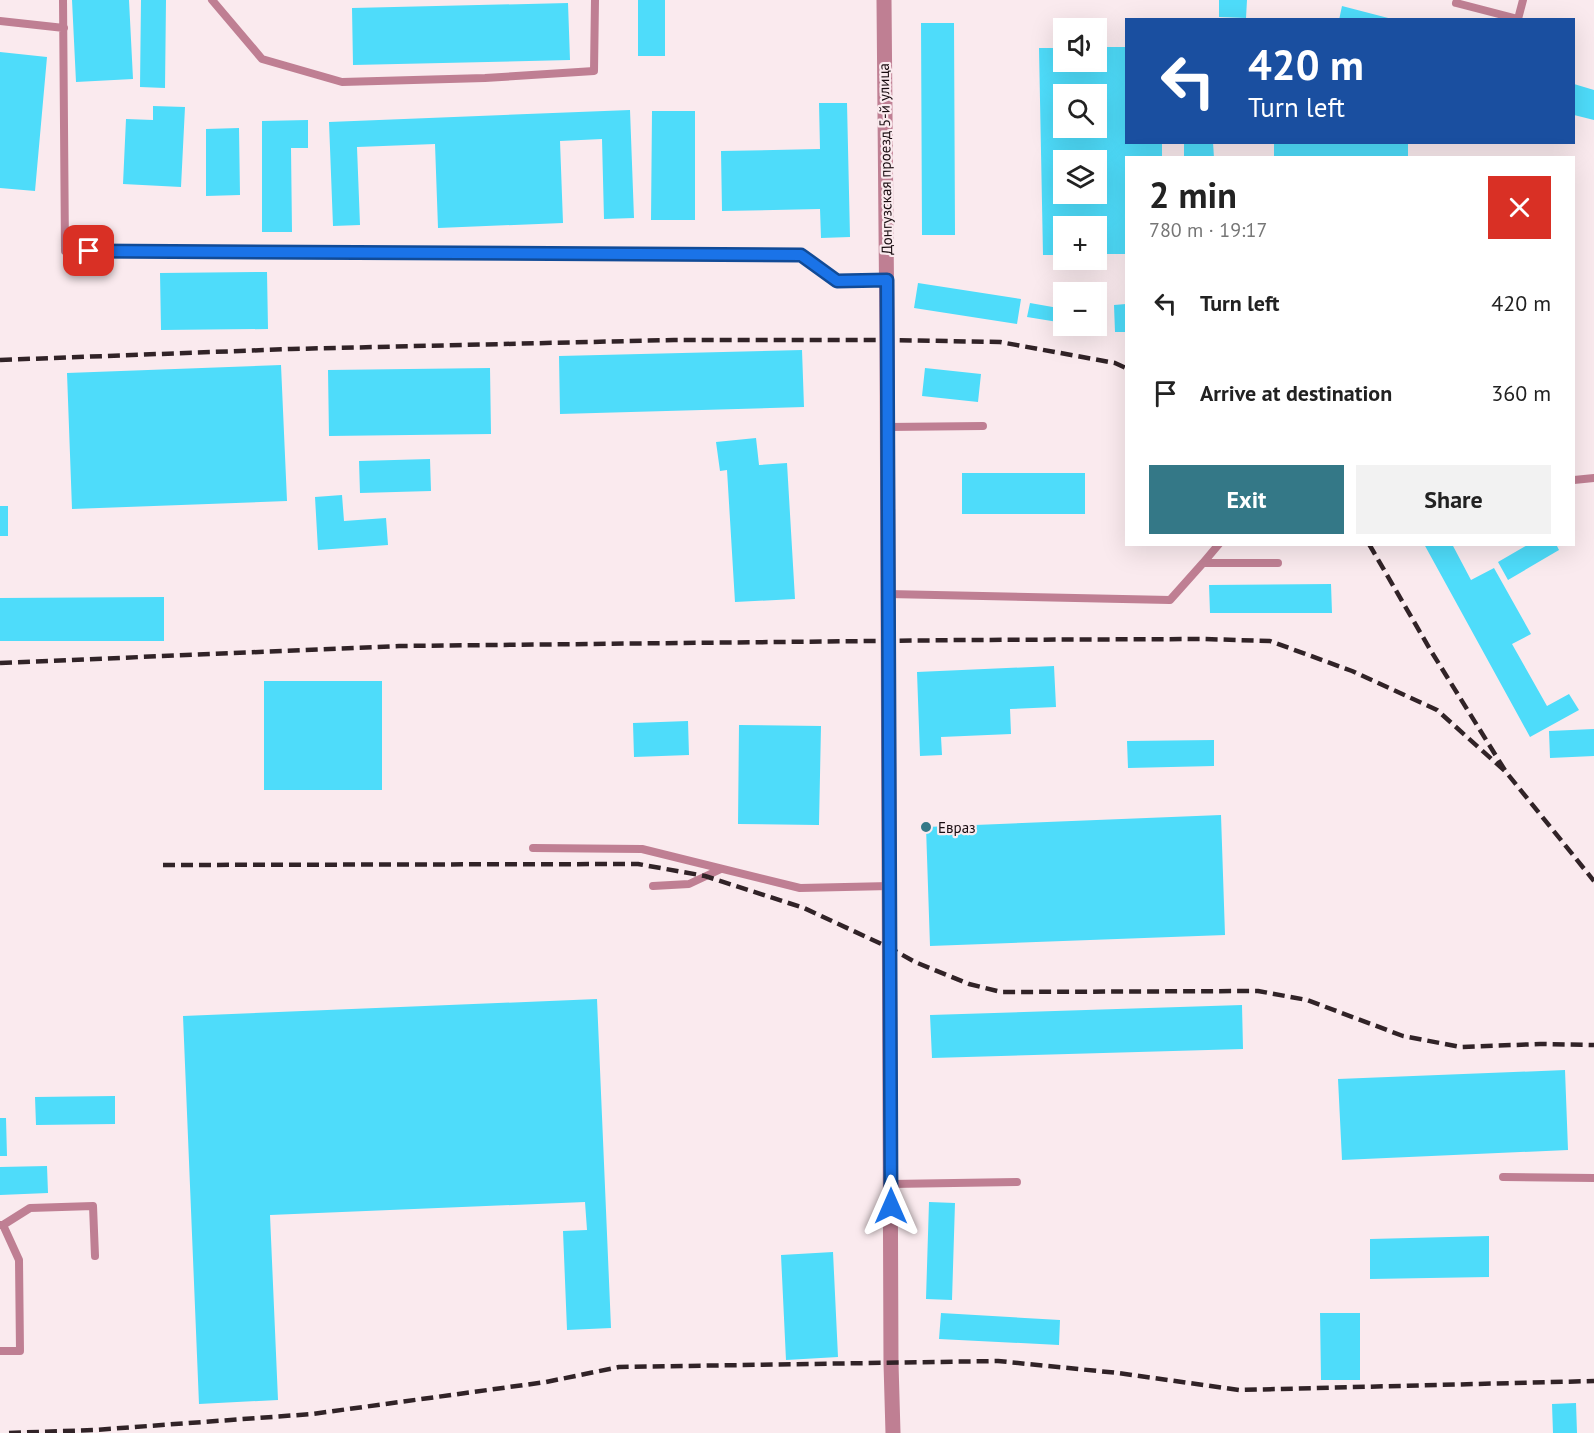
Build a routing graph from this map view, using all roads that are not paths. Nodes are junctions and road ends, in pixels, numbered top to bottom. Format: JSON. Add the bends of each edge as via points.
{"nodes":[{"id":1,"x":63,"y":0,"type":"edge"},
{"id":2,"x":212,"y":0,"type":"edge"},
{"id":3,"x":595,"y":0,"type":"edge"},
{"id":4,"x":884,"y":0,"type":"edge"},
{"id":5,"x":1523,"y":0,"type":"edge"},
{"id":6,"x":1456,"y":3,"type":"dead end"},
{"id":7,"x":1514,"y":18,"type":"edge"},
{"id":8,"x":1518,"y":18,"type":"edge"},
{"id":9,"x":0,"y":21,"type":"edge"},
{"id":10,"x":64,"y":28,"type":"junction"},
{"id":11,"x":887,"y":280,"type":"junction"},
{"id":12,"x":983,"y":426,"type":"dead end"},
{"id":13,"x":888,"y":427,"type":"junction"},
{"id":14,"x":1594,"y":478,"type":"edge"},
{"id":15,"x":1575,"y":480,"type":"edge"},
{"id":16,"x":1217,"y":546,"type":"edge"},
{"id":17,"x":1203,"y":563,"type":"junction"},
{"id":18,"x":1278,"y":563,"type":"dead end"},
{"id":19,"x":888,"y":594,"type":"junction"},
{"id":20,"x":533,"y":848,"type":"dead end"},
{"id":21,"x":721,"y":869,"type":"junction"},
{"id":22,"x":653,"y":886,"type":"dead end"},
{"id":23,"x":890,"y":886,"type":"junction"},
{"id":24,"x":1503,"y":1177,"type":"dead end"},
{"id":25,"x":1594,"y":1178,"type":"edge"},
{"id":26,"x":1017,"y":1182,"type":"dead end"},
{"id":27,"x":891,"y":1184,"type":"junction"},
{"id":28,"x":2,"y":1225,"type":"edge"},
{"id":29,"x":95,"y":1256,"type":"dead end"},
{"id":30,"x":0,"y":1351,"type":"edge"},
{"id":31,"x":893,"y":1433,"type":"edge"}],
"edges":[{"from":1,"to":10,"type":"lane"},
{"from":2,"to":3,"type":"lane","via":[[262,59],[342,82],[594,71]]},
{"from":4,"to":11,"type":"street","name":"Донгузская проезд 5-й улица"},
{"from":5,"to":8,"type":"lane"},
{"from":6,"to":7,"type":"lane"},
{"from":9,"to":10,"type":"lane"},
{"from":10,"to":11,"type":"lane","via":[[65,251],[801,255],[837,281]]},
{"from":11,"to":13,"type":"street","name":"Донгузская проезд 5-й улица"},
{"from":12,"to":13,"type":"lane"},
{"from":13,"to":19,"type":"street","name":"Донгузская проезд 5-й улица"},
{"from":14,"to":15,"type":"lane"},
{"from":16,"to":17,"type":"lane"},
{"from":17,"to":18,"type":"lane"},
{"from":17,"to":19,"type":"lane","via":[[1170,600]]},
{"from":19,"to":23,"type":"street","name":"Донгузская проезд 5-й улица"},
{"from":20,"to":21,"type":"lane","via":[[642,849]]},
{"from":21,"to":22,"type":"lane","via":[[689,884]]},
{"from":21,"to":23,"type":"lane","via":[[800,888]]},
{"from":23,"to":27,"type":"street","name":"Донгузская проезд 5-й улица"},
{"from":24,"to":25,"type":"lane"},
{"from":26,"to":27,"type":"lane"},
{"from":27,"to":31,"type":"street","name":"Донгузская проезд 5-й улица"},
{"from":28,"to":29,"type":"lane","via":[[30,1208],[93,1206]]},
{"from":28,"to":30,"type":"lane","via":[[19,1260],[21,1351]]}]}
